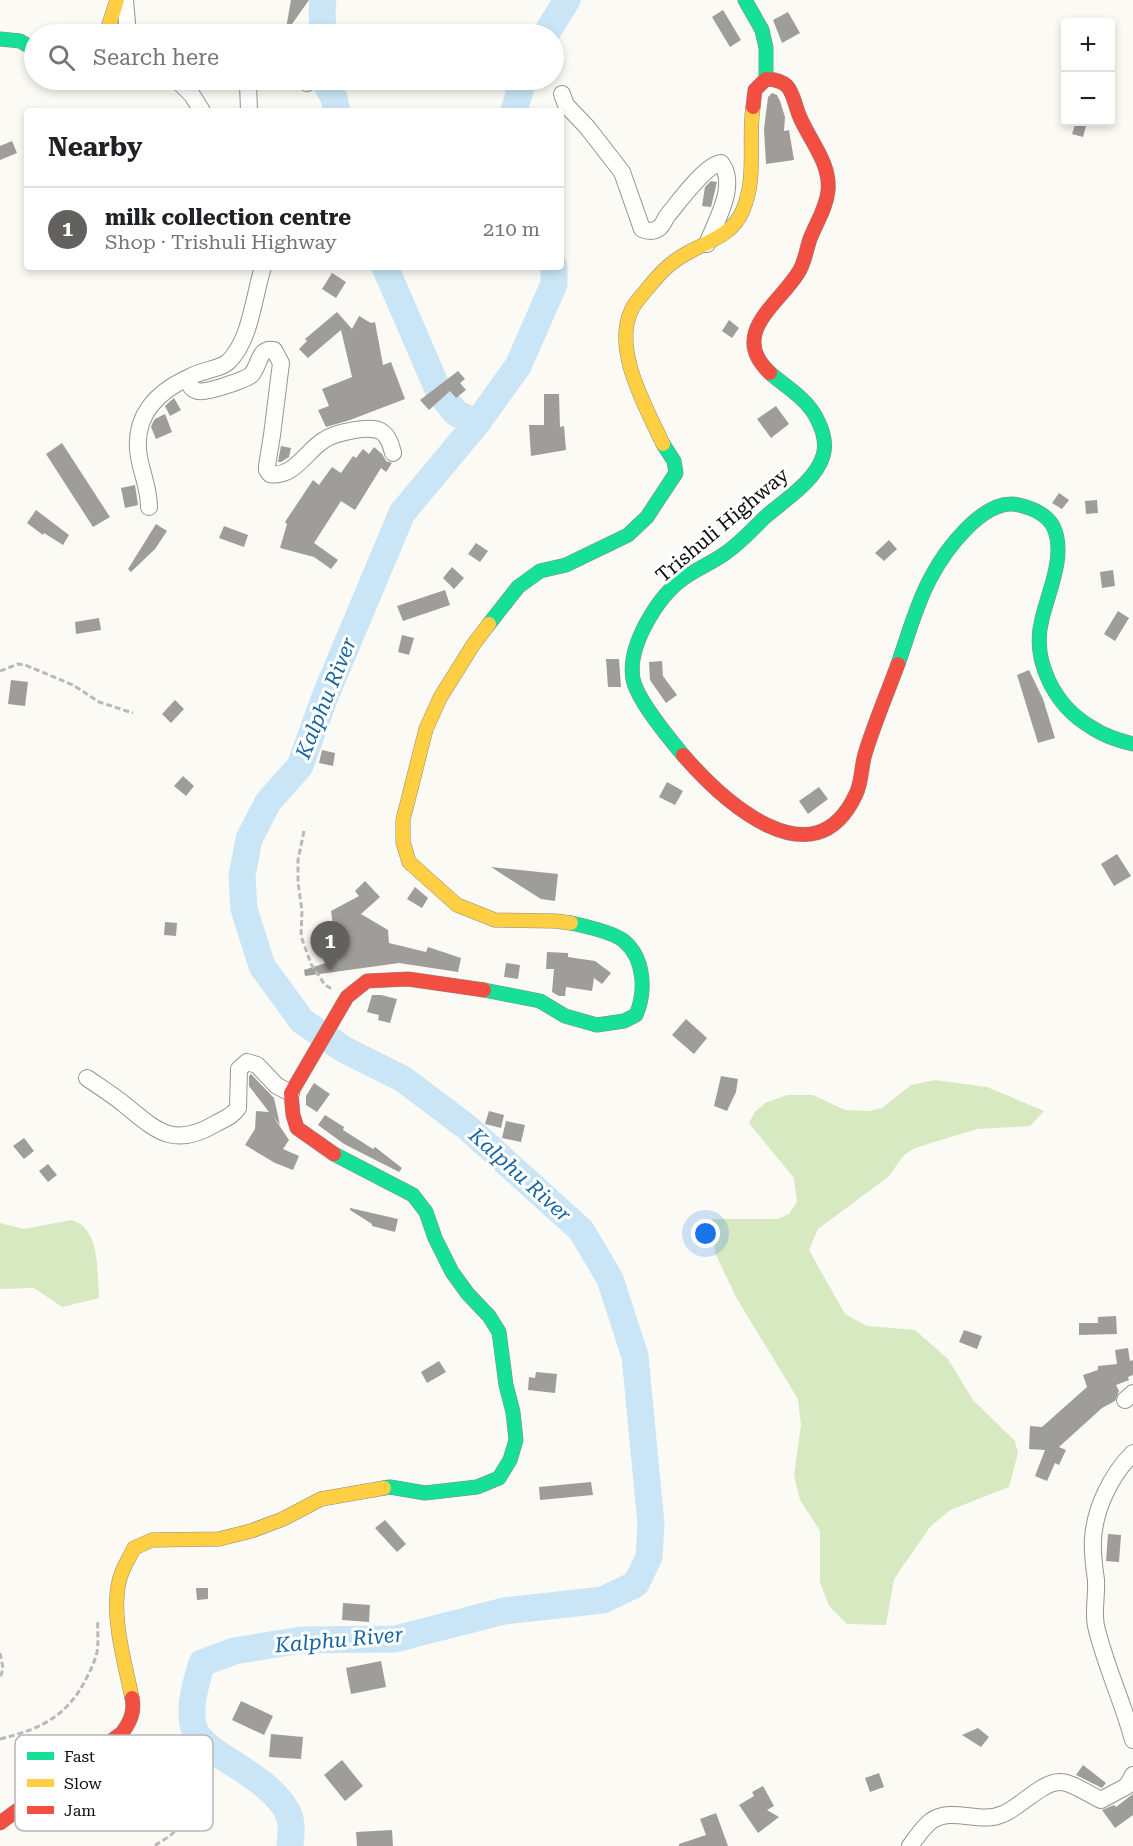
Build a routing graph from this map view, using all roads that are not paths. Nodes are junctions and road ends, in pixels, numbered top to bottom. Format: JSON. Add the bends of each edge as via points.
{"nodes":[{"id":1,"x":117,"y":0,"type":"edge"},
{"id":2,"x":125,"y":0,"type":"edge"},
{"id":3,"x":745,"y":0,"type":"edge"},
{"id":4,"x":109,"y":24,"type":"edge"},
{"id":5,"x":127,"y":24,"type":"edge"},
{"id":6,"x":0,"y":39,"type":"edge"},
{"id":7,"x":24,"y":43,"type":"edge"},
{"id":8,"x":766,"y":79,"type":"junction"},
{"id":9,"x":187,"y":90,"type":"edge"},
{"id":10,"x":248,"y":90,"type":"edge"},
{"id":11,"x":562,"y":94,"type":"dead end"},
{"id":12,"x":200,"y":108,"type":"edge"},
{"id":13,"x":248,"y":108,"type":"edge"},
{"id":14,"x":707,"y":244,"type":"junction"},
{"id":15,"x":261,"y":270,"type":"edge"},
{"id":16,"x":190,"y":377,"type":"junction"},
{"id":17,"x":393,"y":453,"type":"dead end"},
{"id":18,"x":149,"y":507,"type":"dead end"},
{"id":19,"x":1133,"y":744,"type":"edge"},
{"id":20,"x":87,"y":1078,"type":"dead end"},
{"id":21,"x":291,"y":1093,"type":"junction"},
{"id":22,"x":1133,"y":1453,"type":"edge"},
{"id":23,"x":120,"y":1735,"type":"edge"},
{"id":24,"x":1133,"y":1740,"type":"edge"},
{"id":25,"x":1133,"y":1775,"type":"edge"},
{"id":26,"x":15,"y":1812,"type":"edge"},
{"id":27,"x":0,"y":1823,"type":"edge"},
{"id":28,"x":910,"y":1846,"type":"edge"}],
"edges":[{"from":1,"to":4,"type":"street"},
{"from":2,"to":5,"type":"street"},
{"from":3,"to":8,"type":"street","via":[[762,30]]},
{"from":6,"to":7,"type":"street"},
{"from":8,"to":14,"type":"street","via":[[755,90],[750,128],[752,183],[743,210],[720,238]]},
{"from":8,"to":19,"type":"street","name":"Trishuli Highway","via":[[780,79],[791,88],[800,118],[826,170],[829,187],[796,277],[758,324],[756,350],[759,361],[801,397],[818,419],[825,449],[821,462],[796,490],[720,557],[678,583],[661,604],[639,639],[632,661],[633,680],[640,696],[691,766],[750,818],[790,834],[830,828],[857,792],[864,755],[929,580],[962,531],[975,520],[989,510],[1018,505],[1044,516],[1054,528],[1057,558],[1039,632],[1039,653],[1050,683],[1068,711],[1101,734]]},
{"from":9,"to":12,"type":"street"},
{"from":10,"to":13,"type":"street"},
{"from":11,"to":14,"type":"street","via":[[566,105],[622,172],[642,229],[649,232],[659,228],[705,172],[721,163],[726,169],[727,189]]},
{"from":14,"to":21,"type":"street","via":[[665,267],[631,310],[625,333],[637,386],[674,461],[676,473],[647,517],[628,535],[566,565],[540,571],[518,587],[473,645],[440,698],[426,729],[403,820],[403,842],[409,862],[457,905],[495,920],[555,921],[587,926],[623,940],[636,956],[642,977],[642,1001],[636,1015],[617,1023],[597,1025],[565,1016],[540,1001],[508,994],[408,979],[367,981],[347,997]]},
{"from":15,"to":16,"type":"street","via":[[244,335],[228,363]]},
{"from":16,"to":17,"type":"street","via":[[189,385],[202,393],[246,378],[253,373],[261,355],[274,350],[280,363],[267,466],[270,474],[288,471],[323,440],[358,430],[372,428],[382,432]]},
{"from":16,"to":18,"type":"street","via":[[150,404],[137,439]]},
{"from":20,"to":21,"type":"street","via":[[144,1122],[175,1136],[203,1131],[235,1113],[239,1069],[247,1062],[257,1065],[277,1086]]},
{"from":21,"to":23,"type":"street","via":[[297,1128],[337,1156],[412,1195],[426,1212],[452,1272],[499,1332],[516,1440],[499,1478],[477,1487],[425,1493],[390,1487],[348,1493],[321,1499],[283,1519],[219,1539],[152,1540],[134,1548],[119,1579],[116,1599],[134,1705],[131,1721]]},
{"from":22,"to":24,"type":"street","via":[[1122,1463],[1105,1495],[1092,1540],[1096,1623]]},
{"from":25,"to":28,"type":"street","via":[[1127,1786],[1101,1800],[1061,1781],[1004,1814],[985,1819],[943,1816],[930,1821]]},
{"from":26,"to":27,"type":"street"}]}
